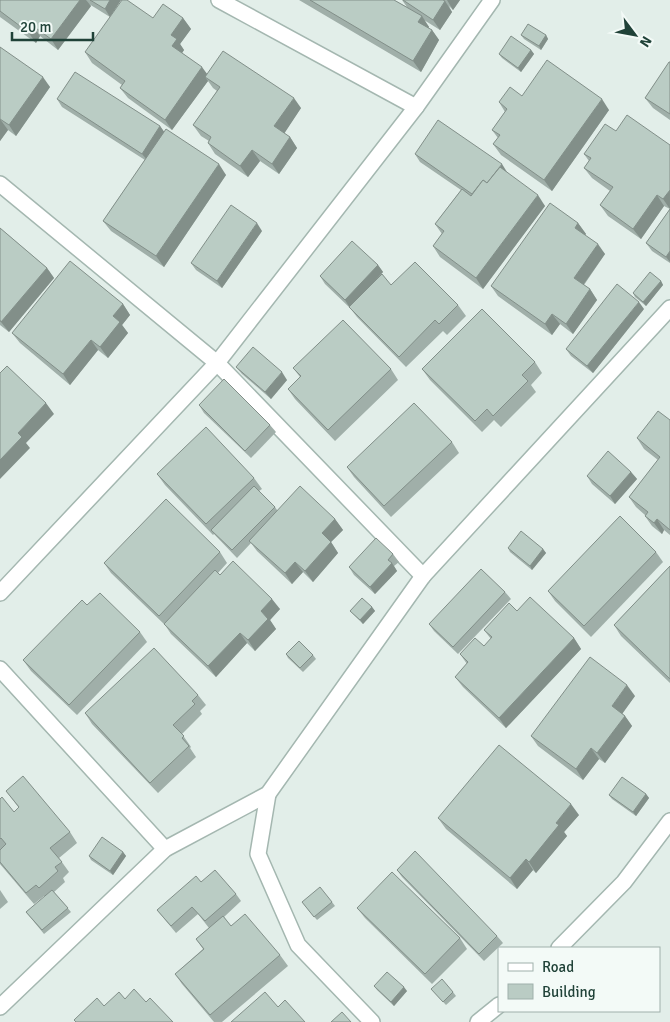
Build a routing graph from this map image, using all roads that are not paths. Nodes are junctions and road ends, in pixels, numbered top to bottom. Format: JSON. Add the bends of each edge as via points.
{"nodes":[{"id":1,"x":219,"y":0,"type":"edge"},
{"id":2,"x":492,"y":0,"type":"edge"},
{"id":3,"x":416,"y":107,"type":"junction"},
{"id":4,"x":0,"y":184,"type":"edge"},
{"id":5,"x":670,"y":308,"type":"edge"},
{"id":6,"x":217,"y":363,"type":"junction"},
{"id":7,"x":423,"y":576,"type":"junction"},
{"id":8,"x":0,"y":593,"type":"edge"},
{"id":9,"x":0,"y":669,"type":"edge"},
{"id":10,"x":268,"y":794,"type":"junction"},
{"id":11,"x":670,"y":821,"type":"edge"},
{"id":12,"x":165,"y":849,"type":"junction"},
{"id":13,"x":560,"y":947,"type":"edge"},
{"id":14,"x":0,"y":1006,"type":"edge"},
{"id":15,"x":498,"y":1006,"type":"edge"},
{"id":16,"x":372,"y":1022,"type":"edge"},
{"id":17,"x":478,"y":1022,"type":"edge"}],
"edges":[{"from":1,"to":3,"type":"street"},
{"from":2,"to":3,"type":"street"},
{"from":3,"to":6,"type":"street"},
{"from":4,"to":6,"type":"street"},
{"from":5,"to":7,"type":"street"},
{"from":6,"to":7,"type":"street"},
{"from":6,"to":8,"type":"street"},
{"from":7,"to":10,"type":"street"},
{"from":9,"to":12,"type":"street"},
{"from":10,"to":12,"type":"street"},
{"from":10,"to":16,"type":"street","via":[[258,854],[298,945]]},
{"from":11,"to":13,"type":"street","via":[[624,882]]},
{"from":12,"to":14,"type":"street"},
{"from":15,"to":17,"type":"street"}]}
